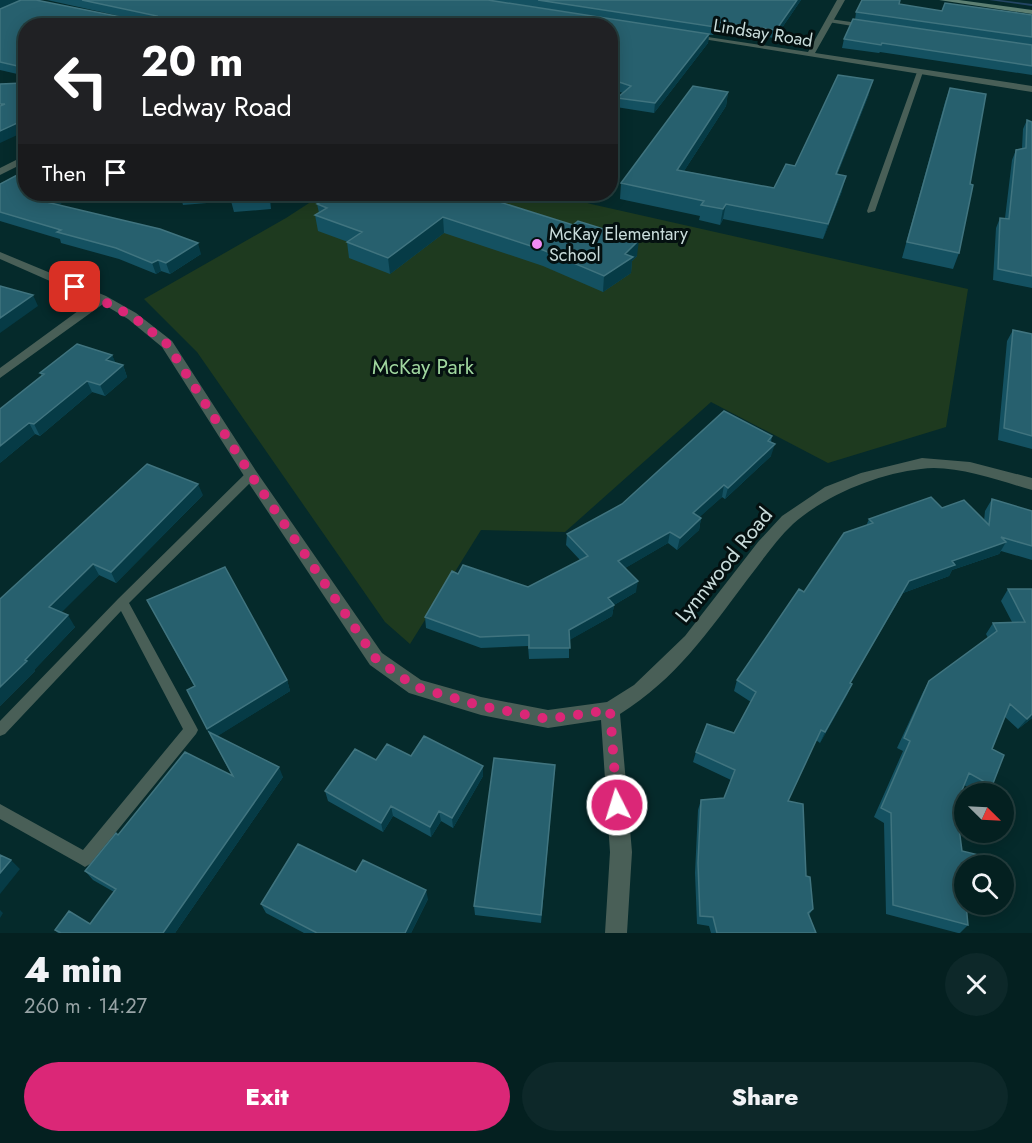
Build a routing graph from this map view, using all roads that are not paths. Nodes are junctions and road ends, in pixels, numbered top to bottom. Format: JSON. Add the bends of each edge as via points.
{"nodes":[{"id":1,"x":841,"y":0,"type":"edge"},
{"id":2,"x":943,"y":0,"type":"edge"},
{"id":3,"x":1032,"y":12,"type":"edge"},
{"id":4,"x":830,"y":21,"type":"junction"},
{"id":5,"x":874,"y":27,"type":"edge"},
{"id":6,"x":674,"y":34,"type":"edge"},
{"id":7,"x":810,"y":55,"type":"junction"},
{"id":8,"x":920,"y":72,"type":"junction"},
{"id":9,"x":1032,"y":89,"type":"edge"},
{"id":10,"x":18,"y":162,"type":"edge"},
{"id":11,"x":0,"y":172,"type":"edge"},
{"id":12,"x":871,"y":211,"type":"dead end"},
{"id":13,"x":0,"y":255,"type":"edge"},
{"id":14,"x":102,"y":299,"type":"junction"},
{"id":15,"x":0,"y":374,"type":"edge"},
{"id":16,"x":251,"y":475,"type":"junction"},
{"id":17,"x":1032,"y":484,"type":"edge"},
{"id":18,"x":122,"y":602,"type":"junction"},
{"id":19,"x":610,"y":710,"type":"junction"},
{"id":20,"x":0,"y":730,"type":"edge"},
{"id":21,"x":0,"y":812,"type":"edge"},
{"id":22,"x":616,"y":933,"type":"edge"}],
"edges":[{"from":1,"to":4,"type":"street"},
{"from":2,"to":3,"type":"main road"},
{"from":4,"to":5,"type":"lane"},
{"from":4,"to":7,"type":"street"},
{"from":6,"to":7,"type":"street","name":"Lindsay Road"},
{"from":7,"to":8,"type":"street","name":"Lindsay Road"},
{"from":8,"to":9,"type":"street","name":"Lindsay Road"},
{"from":8,"to":12,"type":"lane"},
{"from":10,"to":11,"type":"street"},
{"from":13,"to":14,"type":"street"},
{"from":14,"to":15,"type":"street"},
{"from":14,"to":16,"type":"street","via":[[132,316],[167,344]]},
{"from":16,"to":18,"type":"lane"},
{"from":16,"to":19,"type":"street","via":[[376,659],[416,687],[481,706],[548,719]]},
{"from":17,"to":19,"type":"street","name":"Lynnwood Road","via":[[970,467],[922,463],[830,491],[788,520],[667,667]]},
{"from":18,"to":20,"type":"lane"},
{"from":18,"to":21,"type":"lane","via":[[191,730],[85,860]]},
{"from":19,"to":22,"type":"street","via":[[621,852]]}]}
